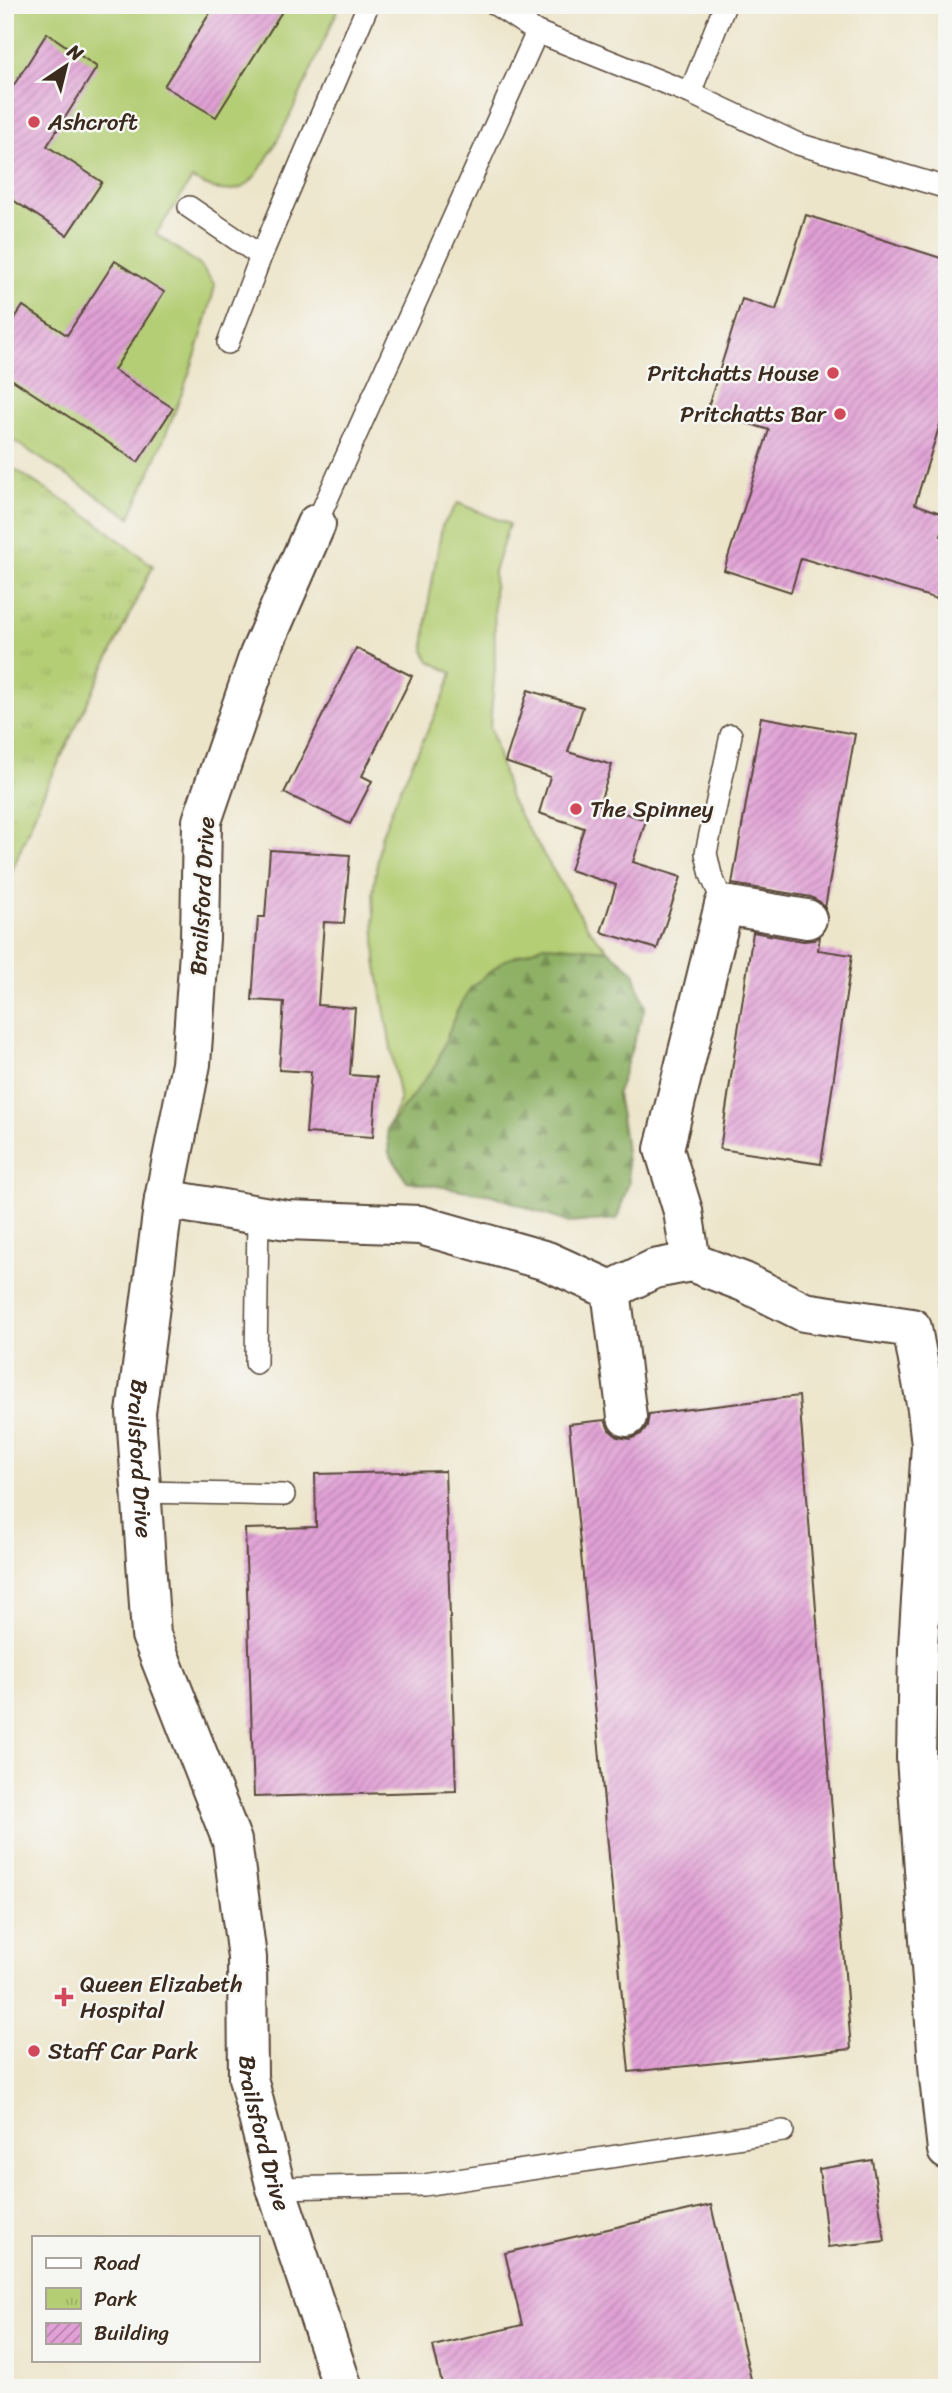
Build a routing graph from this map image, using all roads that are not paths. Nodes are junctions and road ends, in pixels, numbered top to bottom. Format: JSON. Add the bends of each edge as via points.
{"nodes":[{"id":1,"x":368,"y":5,"type":"edge"},
{"id":2,"x":496,"y":5,"type":"edge"},
{"id":3,"x":725,"y":5,"type":"edge"},
{"id":4,"x":537,"y":32,"type":"junction"},
{"id":5,"x":690,"y":93,"type":"junction"},
{"id":6,"x":947,"y":188,"type":"edge"},
{"id":7,"x":189,"y":207,"type":"dead end"},
{"id":8,"x":261,"y":256,"type":"junction"},
{"id":9,"x":228,"y":343,"type":"dead end"},
{"id":10,"x":316,"y":524,"type":"joint"},
{"id":11,"x":731,"y":735,"type":"dead end"},
{"id":12,"x":724,"y":905,"type":"junction"},
{"id":13,"x":807,"y":919,"type":"dead end"},
{"id":14,"x":164,"y":1199,"type":"junction"},
{"id":15,"x":258,"y":1215,"type":"junction"},
{"id":16,"x":691,"y":1262,"type":"junction"},
{"id":17,"x":611,"y":1290,"type":"junction"},
{"id":18,"x":256,"y":1363,"type":"dead end"},
{"id":19,"x":627,"y":1417,"type":"dead end"},
{"id":20,"x":142,"y":1492,"type":"junction"},
{"id":21,"x":284,"y":1495,"type":"dead end"},
{"id":22,"x":783,"y":2131,"type":"dead end"},
{"id":23,"x":947,"y":2150,"type":"edge"},
{"id":24,"x":275,"y":2188,"type":"junction"},
{"id":25,"x":343,"y":2388,"type":"edge"}],
"edges":[{"from":1,"to":8,"type":"lane"},
{"from":2,"to":4,"type":"lane"},
{"from":3,"to":5,"type":"lane"},
{"from":4,"to":5,"type":"lane"},
{"from":4,"to":10,"type":"lane"},
{"from":5,"to":6,"type":"lane","via":[[798,144]]},
{"from":7,"to":8,"type":"lane"},
{"from":8,"to":9,"type":"lane"},
{"from":10,"to":14,"type":"street","name":"Brailsford Drive","via":[[259,655],[202,821],[191,1064]]},
{"from":11,"to":12,"type":"lane","via":[[706,853]]},
{"from":12,"to":13,"type":"street"},
{"from":12,"to":16,"type":"street","via":[[664,1149]]},
{"from":14,"to":15,"type":"street"},
{"from":14,"to":20,"type":"street","name":"Brailsford Drive","via":[[136,1413]]},
{"from":15,"to":17,"type":"street","via":[[420,1225],[547,1261]]},
{"from":15,"to":18,"type":"lane"},
{"from":16,"to":17,"type":"street","via":[[654,1269]]},
{"from":16,"to":23,"type":"street","via":[[804,1312],[912,1328],[931,1446],[916,1758]]},
{"from":17,"to":19,"type":"street"},
{"from":20,"to":21,"type":"lane"},
{"from":20,"to":24,"type":"street","name":"Brailsford Drive","via":[[151,1635],[232,1841],[247,1958],[248,2078]]},
{"from":22,"to":24,"type":"lane","via":[[425,2185]]},
{"from":24,"to":25,"type":"street","name":"Brailsford Drive"}]}
